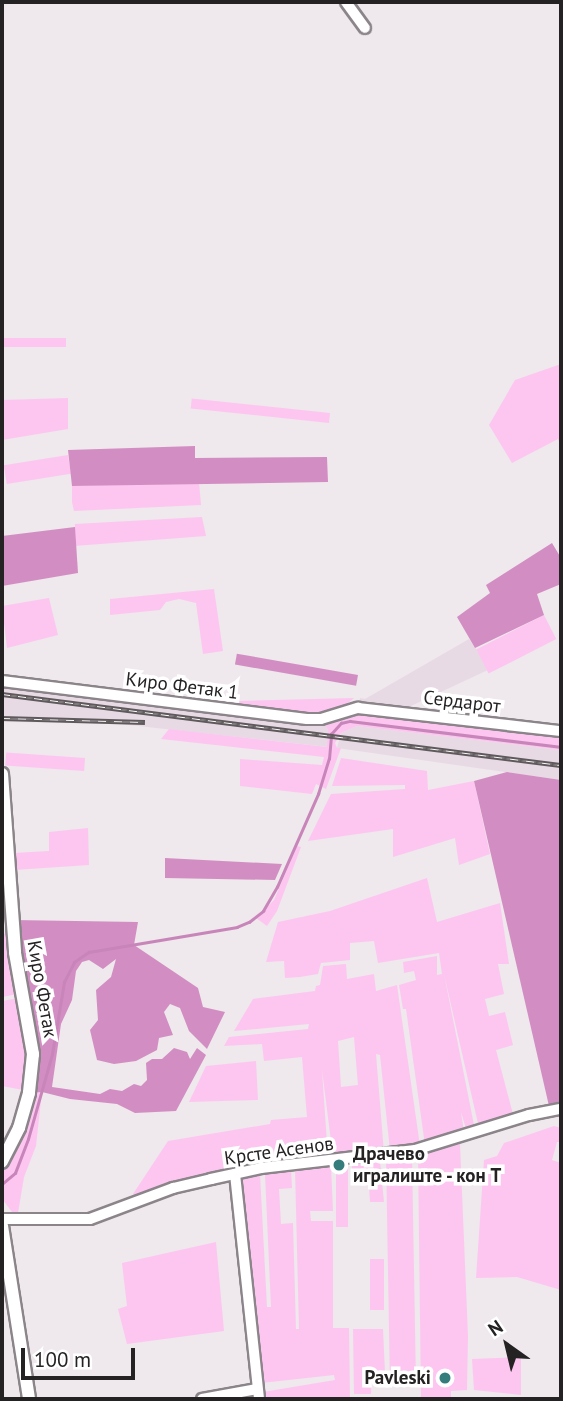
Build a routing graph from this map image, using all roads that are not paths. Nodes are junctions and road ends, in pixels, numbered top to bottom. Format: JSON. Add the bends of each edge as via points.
{"nodes":[{"id":1,"x":346,"y":2,"type":"edge"},
{"id":2,"x":365,"y":28,"type":"dead end"},
{"id":3,"x":2,"y":681,"type":"edge"},
{"id":4,"x":358,"y":709,"type":"joint"},
{"id":5,"x":561,"y":731,"type":"edge"},
{"id":6,"x":2,"y":775,"type":"edge"},
{"id":7,"x":561,"y":1109,"type":"edge"},
{"id":8,"x":2,"y":1162,"type":"edge"},
{"id":9,"x":235,"y":1174,"type":"junction"},
{"id":10,"x":2,"y":1219,"type":"edge"},
{"id":11,"x":2,"y":1226,"type":"edge"},
{"id":12,"x":258,"y":1394,"type":"edge"},
{"id":13,"x":29,"y":1399,"type":"edge"},
{"id":14,"x":202,"y":1399,"type":"edge"}],
"edges":[{"from":1,"to":2,"type":"street"},
{"from":3,"to":4,"type":"street","name":"Киро Фетак 1","via":[[307,719]]},
{"from":4,"to":5,"type":"street","name":"Сердарот"},
{"from":6,"to":8,"type":"main road","name":"Киро Фетак","via":[[15,953],[33,1055],[19,1128]]},
{"from":7,"to":9,"type":"street","name":"Крсте Асенов","via":[[415,1150]]},
{"from":9,"to":10,"type":"street","name":"Крсте Асенов","via":[[173,1188],[90,1219]]},
{"from":9,"to":12,"type":"street"},
{"from":11,"to":13,"type":"main road"},
{"from":12,"to":14,"type":"street"}]}
